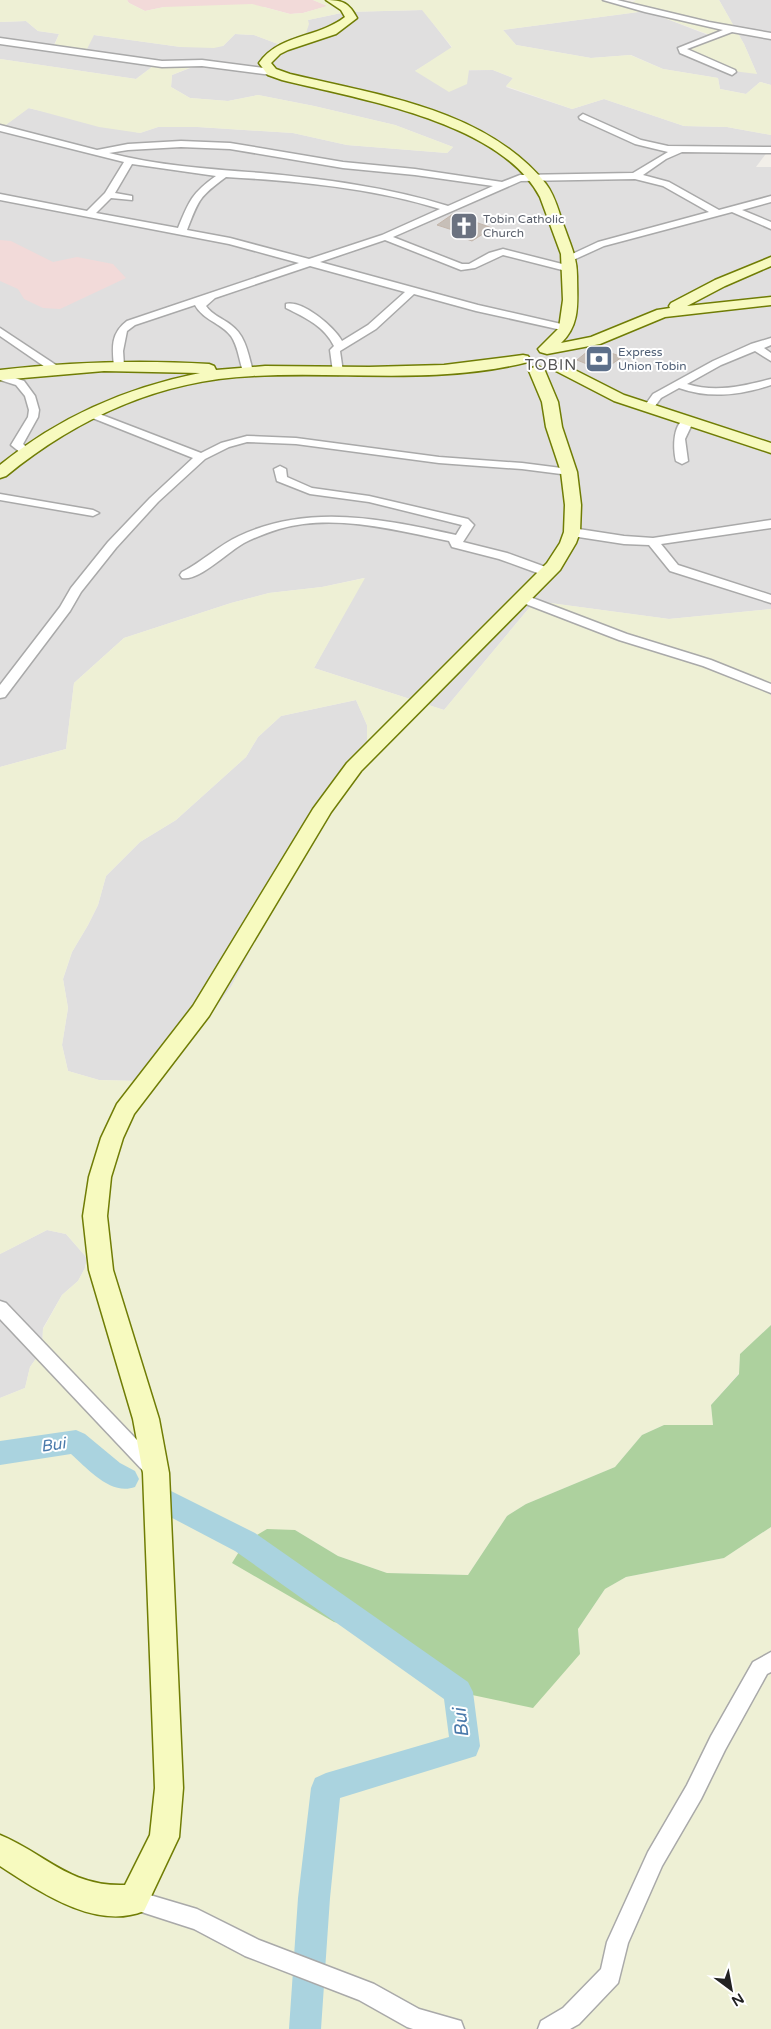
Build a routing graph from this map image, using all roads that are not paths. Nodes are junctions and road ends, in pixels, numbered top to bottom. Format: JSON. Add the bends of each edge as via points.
{"nodes":[{"id":1,"x":332,"y":0,"type":"edge"},
{"id":2,"x":608,"y":0,"type":"edge"},
{"id":3,"x":730,"y":30,"type":"junction"},
{"id":4,"x":771,"y":36,"type":"edge"},
{"id":5,"x":0,"y":41,"type":"edge"},
{"id":6,"x":272,"y":72,"type":"junction"},
{"id":7,"x":732,"y":72,"type":"dead end"},
{"id":8,"x":583,"y":118,"type":"dead end"},
{"id":9,"x":0,"y":128,"type":"edge"},
{"id":10,"x":32,"y":137,"type":"junction"},
{"id":11,"x":23,"y":145,"type":"dead end"},
{"id":12,"x":679,"y":150,"type":"junction"},
{"id":13,"x":771,"y":150,"type":"edge"},
{"id":14,"x":96,"y":153,"type":"junction"},
{"id":15,"x":129,"y":161,"type":"junction"},
{"id":16,"x":224,"y":174,"type":"junction"},
{"id":17,"x":635,"y":176,"type":"junction"},
{"id":18,"x":534,"y":178,"type":"junction"},
{"id":19,"x":502,"y":185,"type":"junction"},
{"id":20,"x":109,"y":195,"type":"junction"},
{"id":21,"x":0,"y":197,"type":"edge"},
{"id":22,"x":129,"y":198,"type":"dead end"},
{"id":23,"x":771,"y":199,"type":"edge"},
{"id":24,"x":449,"y":209,"type":"junction"},
{"id":25,"x":735,"y":210,"type":"junction"},
{"id":26,"x":89,"y":214,"type":"junction"},
{"id":27,"x":719,"y":214,"type":"junction"},
{"id":28,"x":771,"y":226,"type":"edge"},
{"id":29,"x":182,"y":231,"type":"junction"},
{"id":30,"x":385,"y":237,"type":"junction"},
{"id":31,"x":771,"y":261,"type":"edge"},
{"id":32,"x":312,"y":263,"type":"junction"},
{"id":33,"x":570,"y":263,"type":"junction"},
{"id":34,"x":412,"y":291,"type":"junction"},
{"id":35,"x":211,"y":296,"type":"junction"},
{"id":36,"x":771,"y":300,"type":"edge"},
{"id":37,"x":290,"y":306,"type":"dead end"},
{"id":38,"x":662,"y":313,"type":"junction"},
{"id":39,"x":566,"y":328,"type":"junction"},
{"id":40,"x":0,"y":331,"type":"edge"},
{"id":41,"x":771,"y":341,"type":"edge"},
{"id":42,"x":339,"y":346,"type":"junction"},
{"id":43,"x":755,"y":346,"type":"junction"},
{"id":44,"x":546,"y":350,"type":"junction"},
{"id":45,"x":771,"y":358,"type":"edge"},
{"id":46,"x":530,"y":365,"type":"junction"},
{"id":47,"x":118,"y":366,"type":"junction"},
{"id":48,"x":55,"y":368,"type":"junction"},
{"id":49,"x":561,"y":368,"type":"junction"},
{"id":50,"x":244,"y":372,"type":"junction"},
{"id":51,"x":338,"y":372,"type":"junction"},
{"id":52,"x":0,"y":376,"type":"edge"},
{"id":53,"x":21,"y":378,"type":"junction"},
{"id":54,"x":771,"y":382,"type":"edge"},
{"id":55,"x":680,"y":385,"type":"junction"},
{"id":56,"x":648,"y":408,"type":"junction"},
{"id":57,"x":89,"y":413,"type":"junction"},
{"id":58,"x":689,"y":420,"type":"junction"},
{"id":59,"x":771,"y":448,"type":"edge"},
{"id":60,"x":25,"y":451,"type":"junction"},
{"id":61,"x":201,"y":457,"type":"junction"},
{"id":62,"x":682,"y":461,"type":"dead end"},
{"id":63,"x":280,"y":469,"type":"dead end"},
{"id":64,"x":569,"y":472,"type":"junction"},
{"id":65,"x":0,"y":473,"type":"edge"},
{"id":66,"x":0,"y":498,"type":"edge"},
{"id":67,"x":93,"y":513,"type":"dead end"},
{"id":68,"x":771,"y":524,"type":"edge"},
{"id":69,"x":572,"y":532,"type":"junction"},
{"id":70,"x":653,"y":542,"type":"junction"},
{"id":71,"x":456,"y":544,"type":"junction"},
{"id":72,"x":547,"y":572,"type":"junction"},
{"id":73,"x":186,"y":574,"type":"dead end"},
{"id":74,"x":522,"y":598,"type":"junction"},
{"id":75,"x":771,"y":599,"type":"edge"},
{"id":76,"x":771,"y":689,"type":"edge"},
{"id":77,"x":0,"y":694,"type":"edge"},
{"id":78,"x":0,"y":1308,"type":"edge"},
{"id":79,"x":156,"y":1473,"type":"junction"},
{"id":80,"x":771,"y":1661,"type":"edge"},
{"id":81,"x":0,"y":1849,"type":"edge"},
{"id":82,"x":133,"y":1900,"type":"junction"},
{"id":83,"x":453,"y":2029,"type":"edge"},
{"id":84,"x":549,"y":2029,"type":"edge"}],
"edges":[{"from":1,"to":6,"type":"main road","via":[[346,8],[352,18],[325,34],[269,56],[265,63]]},
{"from":2,"to":3,"type":"street"},
{"from":3,"to":4,"type":"street"},
{"from":3,"to":7,"type":"street","via":[[682,48]]},
{"from":5,"to":6,"type":"street","via":[[138,62],[202,63]]},
{"from":6,"to":18,"type":"main road","via":[[446,120],[500,149]]},
{"from":8,"to":12,"type":"street","via":[[638,142]]},
{"from":9,"to":10,"type":"street"},
{"from":10,"to":11,"type":"street"},
{"from":10,"to":14,"type":"street"},
{"from":12,"to":13,"type":"street"},
{"from":12,"to":17,"type":"street"},
{"from":14,"to":15,"type":"street"},
{"from":14,"to":19,"type":"street","via":[[128,147],[181,144],[230,146],[343,165]]},
{"from":15,"to":16,"type":"street"},
{"from":15,"to":20,"type":"street"},
{"from":16,"to":24,"type":"street","via":[[312,181],[411,197]]},
{"from":16,"to":29,"type":"street","via":[[201,191],[193,202]]},
{"from":17,"to":18,"type":"street"},
{"from":17,"to":27,"type":"street","via":[[666,184]]},
{"from":18,"to":19,"type":"street","via":[[520,178]]},
{"from":18,"to":33,"type":"main road","via":[[552,206]]},
{"from":19,"to":24,"type":"street"},
{"from":20,"to":22,"type":"street"},
{"from":20,"to":26,"type":"street"},
{"from":21,"to":26,"type":"street"},
{"from":23,"to":25,"type":"street"},
{"from":24,"to":30,"type":"street"},
{"from":25,"to":27,"type":"street"},
{"from":25,"to":28,"type":"street"},
{"from":26,"to":29,"type":"street"},
{"from":27,"to":33,"type":"street","via":[[600,244]]},
{"from":29,"to":32,"type":"street"},
{"from":30,"to":32,"type":"street"},
{"from":30,"to":33,"type":"street","via":[[461,267],[472,267],[503,252]]},
{"from":31,"to":38,"type":"main road"},
{"from":32,"to":34,"type":"street"},
{"from":32,"to":35,"type":"street"},
{"from":33,"to":39,"type":"main road","via":[[570,306]]},
{"from":34,"to":39,"type":"street"},
{"from":34,"to":42,"type":"street","via":[[372,327]]},
{"from":35,"to":47,"type":"street","via":[[125,326],[118,351]]},
{"from":35,"to":50,"type":"street","via":[[200,305],[205,314],[230,328],[243,346]]},
{"from":36,"to":38,"type":"main road"},
{"from":37,"to":42,"type":"street","via":[[322,322],[336,337]]},
{"from":38,"to":44,"type":"main road","via":[[596,341]]},
{"from":39,"to":44,"type":"main road"},
{"from":40,"to":48,"type":"street"},
{"from":41,"to":43,"type":"street"},
{"from":42,"to":51,"type":"street","via":[[335,350]]},
{"from":43,"to":45,"type":"street"},
{"from":43,"to":55,"type":"street"},
{"from":44,"to":46,"type":"main road","via":[[530,352]]},
{"from":44,"to":49,"type":"main road","via":[[565,357],[566,363]]},
{"from":46,"to":49,"type":"main road","via":[[550,371]]},
{"from":46,"to":51,"type":"main road"},
{"from":46,"to":64,"type":"main road","via":[[550,402]]},
{"from":47,"to":48,"type":"main road"},
{"from":47,"to":50,"type":"main road"},
{"from":48,"to":53,"type":"main road"},
{"from":49,"to":56,"type":"main road","via":[[619,398]]},
{"from":50,"to":51,"type":"main road"},
{"from":50,"to":57,"type":"main road","via":[[150,390]]},
{"from":52,"to":53,"type":"main road"},
{"from":53,"to":60,"type":"street","via":[[34,410],[16,445]]},
{"from":54,"to":55,"type":"street","via":[[722,393]]},
{"from":55,"to":56,"type":"street","via":[[657,396]]},
{"from":56,"to":58,"type":"main road"},
{"from":57,"to":60,"type":"main road"},
{"from":57,"to":61,"type":"street"},
{"from":58,"to":59,"type":"main road"},
{"from":58,"to":62,"type":"street","via":[[678,442]]},
{"from":60,"to":65,"type":"main road"},
{"from":61,"to":64,"type":"street","via":[[225,444],[258,439]]},
{"from":61,"to":77,"type":"street","via":[[154,500],[112,546]]},
{"from":63,"to":71,"type":"street","via":[[281,479],[310,491],[369,499],[464,521],[468,525]]},
{"from":64,"to":69,"type":"main road"},
{"from":66,"to":67,"type":"street"},
{"from":68,"to":70,"type":"street"},
{"from":69,"to":70,"type":"street"},
{"from":69,"to":72,"type":"main road","via":[[564,551]]},
{"from":70,"to":75,"type":"street","via":[[674,568]]},
{"from":71,"to":72,"type":"street"},
{"from":71,"to":73,"type":"street","via":[[454,538],[417,531],[306,520],[241,539],[197,570]]},
{"from":72,"to":74,"type":"main road"},
{"from":74,"to":76,"type":"street"},
{"from":74,"to":79,"type":"main road","via":[[354,767],[323,809],[201,1011],[125,1110],[112,1138],[100,1177],[95,1216],[101,1270],[146,1419]]},
{"from":78,"to":79,"type":"street"},
{"from":79,"to":82,"type":"main road","via":[[170,1788],[164,1837]]},
{"from":80,"to":84,"type":"street","via":[[760,1668],[655,1859],[618,1942],[610,1975],[571,2016]]},
{"from":81,"to":82,"type":"main road","via":[[71,1890],[105,1900]]},
{"from":82,"to":83,"type":"street","via":[[197,1920],[253,1948],[366,1992],[416,2019]]}]}
